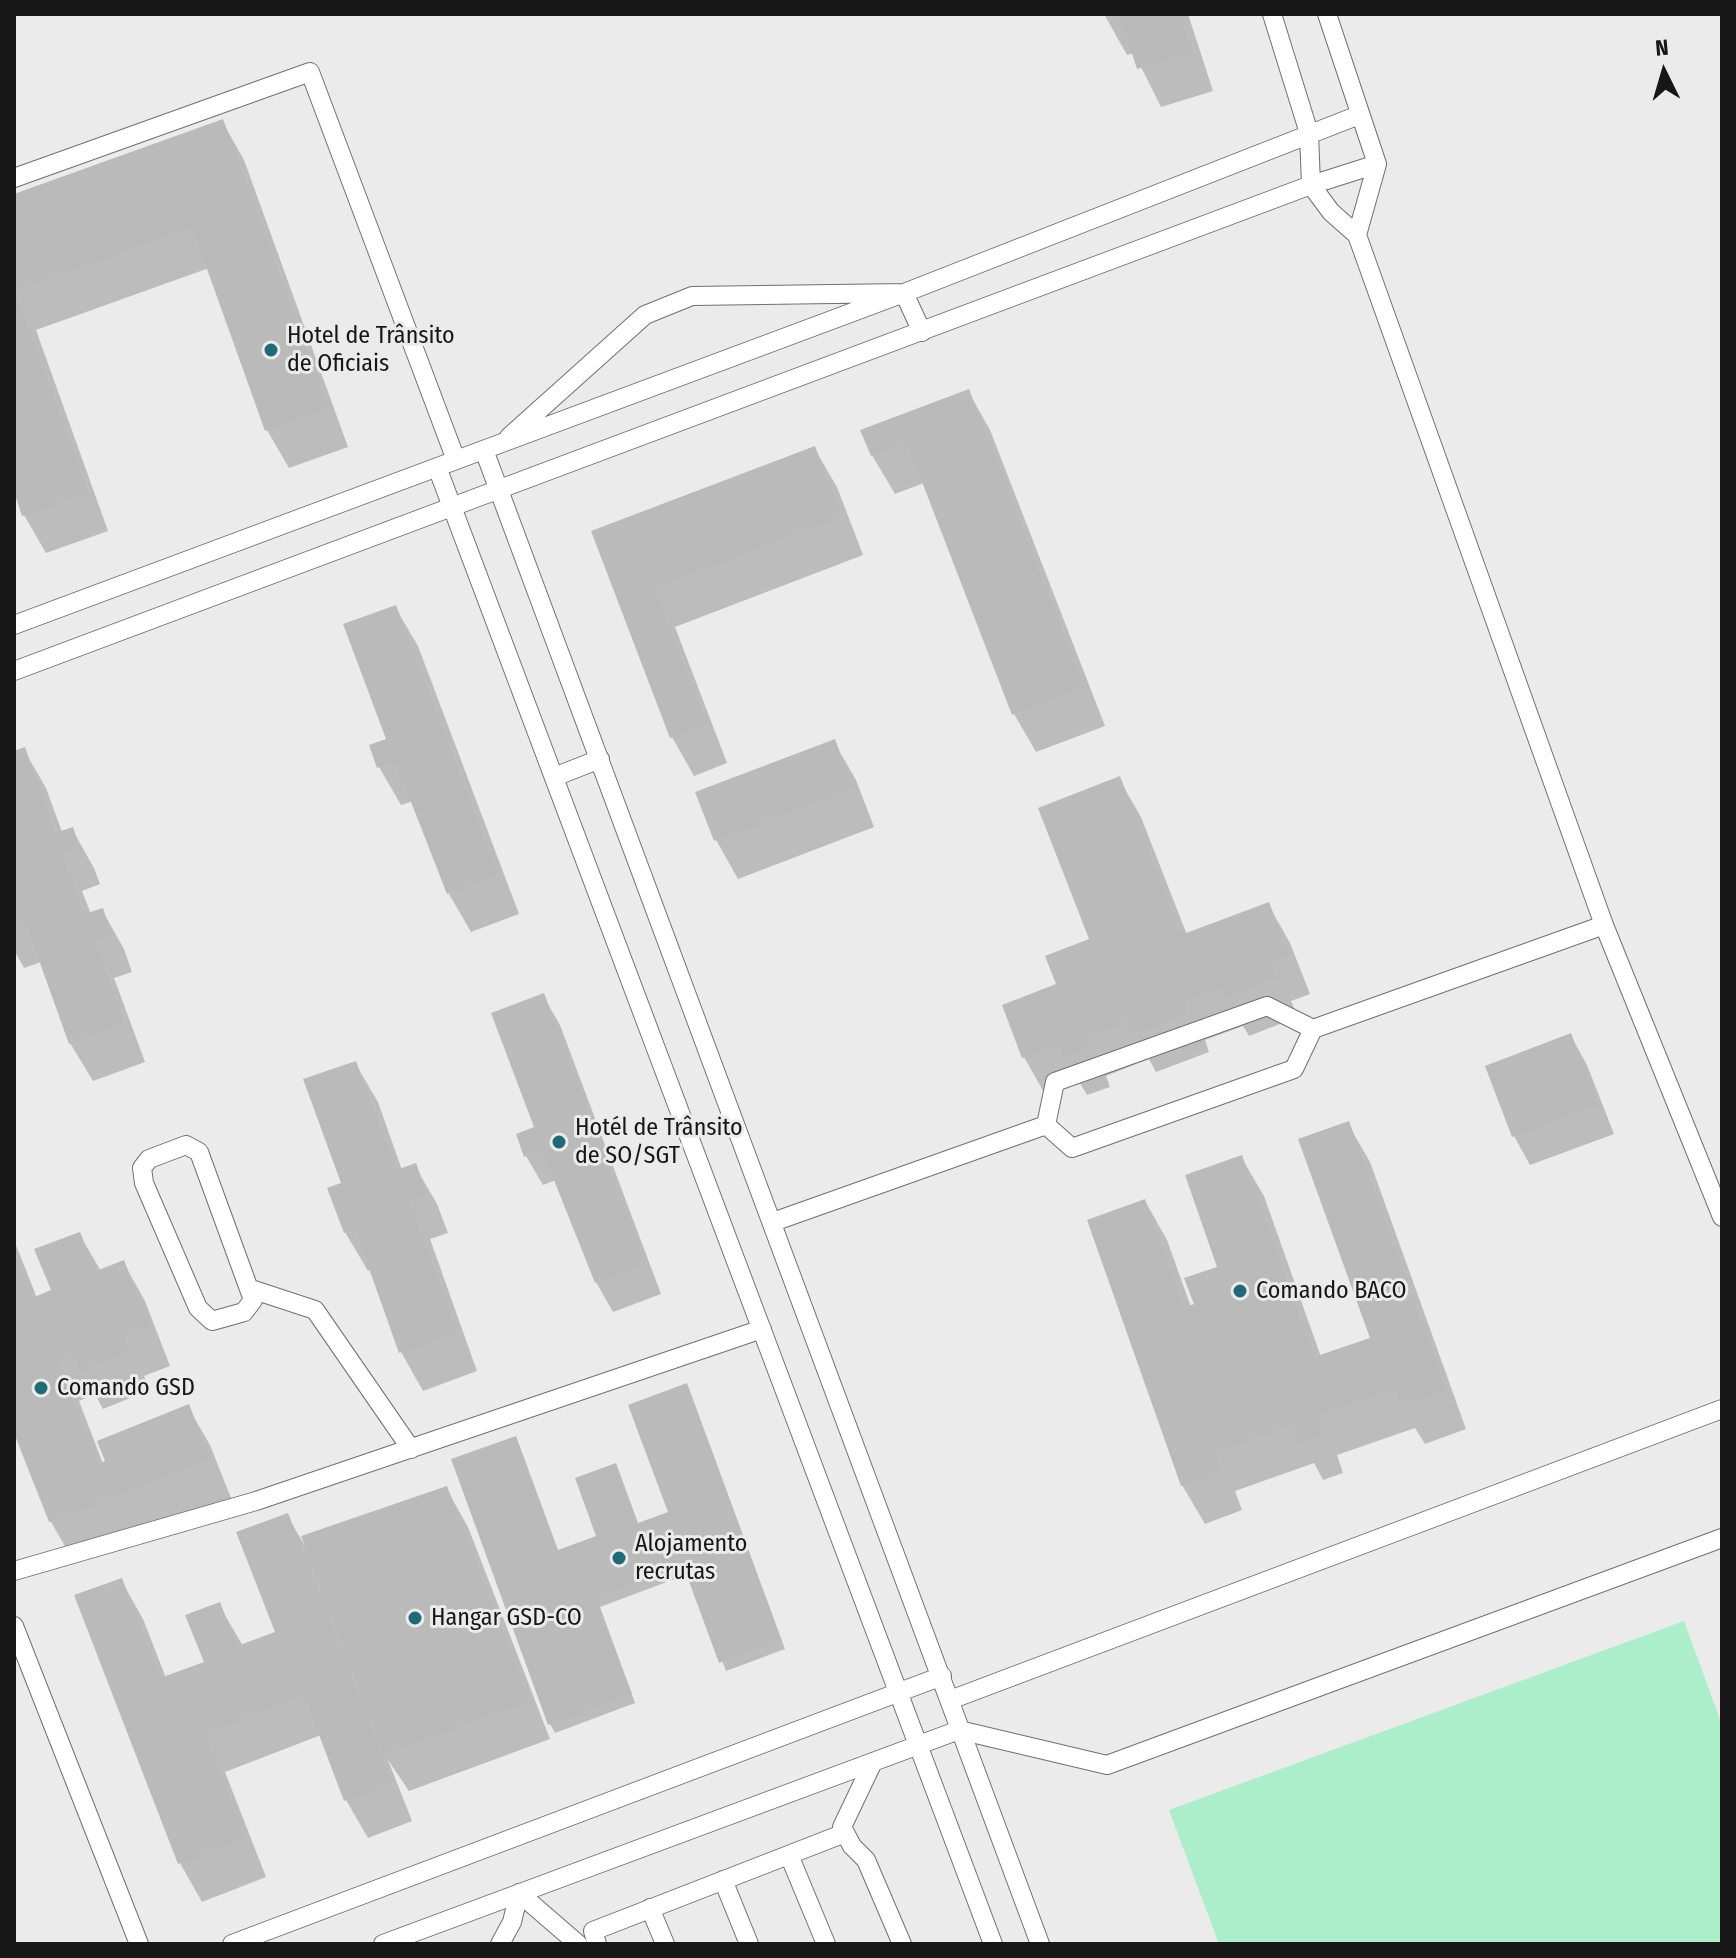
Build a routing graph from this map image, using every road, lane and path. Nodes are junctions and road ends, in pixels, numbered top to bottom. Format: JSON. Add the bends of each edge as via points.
{"nodes":[{"id":1,"x":1272,"y":14,"type":"edge"},
{"id":2,"x":1327,"y":14,"type":"edge"},
{"id":3,"x":1359,"y":115,"type":"junction"},
{"id":4,"x":1309,"y":133,"type":"junction"},
{"id":5,"x":1377,"y":164,"type":"junction"},
{"id":6,"x":14,"y":178,"type":"edge"},
{"id":7,"x":1311,"y":185,"type":"junction"},
{"id":8,"x":1357,"y":235,"type":"junction"},
{"id":9,"x":904,"y":293,"type":"junction"},
{"id":10,"x":922,"y":332,"type":"junction"},
{"id":11,"x":493,"y":447,"type":"junction"},
{"id":12,"x":456,"y":460,"type":"junction"},
{"id":13,"x":437,"y":467,"type":"junction"},
{"id":14,"x":500,"y":492,"type":"junction"},
{"id":15,"x":453,"y":509,"type":"junction"},
{"id":16,"x":14,"y":625,"type":"edge"},
{"id":17,"x":14,"y":671,"type":"edge"},
{"id":18,"x":600,"y":759,"type":"junction"},
{"id":19,"x":554,"y":777,"type":"junction"},
{"id":20,"x":1604,"y":925,"type":"junction"},
{"id":21,"x":1313,"y":1029,"type":"junction"},
{"id":22,"x":1046,"y":1125,"type":"junction"},
{"id":23,"x":1722,"y":1217,"type":"edge"},
{"id":24,"x":773,"y":1222,"type":"junction"},
{"id":25,"x":251,"y":1289,"type":"junction"},
{"id":26,"x":762,"y":1329,"type":"junction"},
{"id":27,"x":1722,"y":1409,"type":"edge"},
{"id":28,"x":411,"y":1449,"type":"junction"},
{"id":29,"x":1722,"y":1538,"type":"edge"},
{"id":30,"x":14,"y":1571,"type":"edge"},
{"id":31,"x":14,"y":1626,"type":"edge"},
{"id":32,"x":942,"y":1676,"type":"junction"},
{"id":33,"x":898,"y":1692,"type":"junction"},
{"id":34,"x":950,"y":1700,"type":"junction"},
{"id":35,"x":959,"y":1730,"type":"junction"},
{"id":36,"x":918,"y":1745,"type":"junction"},
{"id":37,"x":873,"y":1762,"type":"junction"},
{"id":38,"x":845,"y":1833,"type":"junction"},
{"id":39,"x":789,"y":1855,"type":"junction"},
{"id":40,"x":723,"y":1880,"type":"junction"},
{"id":41,"x":519,"y":1893,"type":"junction"},
{"id":42,"x":650,"y":1908,"type":"junction"},
{"id":43,"x":139,"y":1944,"type":"edge"},
{"id":44,"x":232,"y":1944,"type":"edge"},
{"id":45,"x":383,"y":1944,"type":"edge"},
{"id":46,"x":500,"y":1944,"type":"edge"},
{"id":47,"x":578,"y":1944,"type":"edge"},
{"id":48,"x":597,"y":1944,"type":"edge"},
{"id":49,"x":665,"y":1944,"type":"edge"},
{"id":50,"x":749,"y":1944,"type":"edge"},
{"id":51,"x":826,"y":1944,"type":"edge"},
{"id":52,"x":902,"y":1944,"type":"edge"},
{"id":53,"x":993,"y":1944,"type":"edge"},
{"id":54,"x":1040,"y":1944,"type":"edge"}],
"edges":[{"from":1,"to":4,"type":"lane"},
{"from":2,"to":3,"type":"lane"},
{"from":3,"to":4,"type":"lane"},
{"from":3,"to":5,"type":"lane"},
{"from":4,"to":7,"type":"lane"},
{"from":4,"to":9,"type":"lane"},
{"from":5,"to":7,"type":"lane"},
{"from":5,"to":8,"type":"lane"},
{"from":6,"to":12,"type":"lane","via":[[310,72]]},
{"from":7,"to":8,"type":"lane"},
{"from":7,"to":10,"type":"lane"},
{"from":8,"to":20,"type":"lane"},
{"from":9,"to":10,"type":"lane"},
{"from":9,"to":11,"type":"lane"},
{"from":9,"to":11,"type":"lane","via":[[692,296],[645,315]]},
{"from":10,"to":14,"type":"lane"},
{"from":11,"to":12,"type":"lane"},
{"from":11,"to":14,"type":"lane"},
{"from":12,"to":13,"type":"lane"},
{"from":13,"to":15,"type":"lane"},
{"from":13,"to":16,"type":"lane"},
{"from":14,"to":15,"type":"lane"},
{"from":14,"to":18,"type":"lane"},
{"from":15,"to":17,"type":"lane"},
{"from":15,"to":19,"type":"lane"},
{"from":18,"to":19,"type":"lane"},
{"from":18,"to":24,"type":"lane"},
{"from":19,"to":26,"type":"lane"},
{"from":20,"to":21,"type":"lane"},
{"from":20,"to":23,"type":"lane"},
{"from":21,"to":22,"type":"lane","via":[[1294,1069],[1072,1148]]},
{"from":21,"to":22,"type":"lane","via":[[1267,1006],[1069,1076],[1055,1082]]},
{"from":22,"to":24,"type":"lane"},
{"from":24,"to":32,"type":"lane"},
{"from":25,"to":25,"type":"lane","via":[[253,1300],[244,1312],[212,1321],[203,1317],[144,1183],[142,1168],[149,1159],[186,1145],[199,1152]]},
{"from":25,"to":28,"type":"lane","via":[[315,1310]]},
{"from":26,"to":28,"type":"lane"},
{"from":26,"to":33,"type":"lane"},
{"from":27,"to":34,"type":"lane"},
{"from":28,"to":30,"type":"lane","via":[[256,1501]]},
{"from":29,"to":35,"type":"lane","via":[[1107,1765]]},
{"from":31,"to":43,"type":"lane"},
{"from":32,"to":33,"type":"lane"},
{"from":32,"to":34,"type":"lane"},
{"from":33,"to":36,"type":"lane"},
{"from":33,"to":44,"type":"lane"},
{"from":34,"to":35,"type":"lane"},
{"from":35,"to":36,"type":"lane"},
{"from":35,"to":54,"type":"lane"},
{"from":36,"to":37,"type":"lane"},
{"from":36,"to":53,"type":"lane"},
{"from":37,"to":38,"type":"lane","via":[[842,1827]]},
{"from":37,"to":41,"type":"lane"},
{"from":38,"to":39,"type":"lane"},
{"from":38,"to":52,"type":"lane","via":[[866,1860]]},
{"from":39,"to":40,"type":"lane"},
{"from":39,"to":51,"type":"lane"},
{"from":40,"to":42,"type":"lane"},
{"from":40,"to":50,"type":"lane"},
{"from":41,"to":45,"type":"lane"},
{"from":41,"to":46,"type":"lane"},
{"from":41,"to":47,"type":"lane"},
{"from":42,"to":48,"type":"lane","via":[[593,1931]]},
{"from":42,"to":49,"type":"lane"}]}
